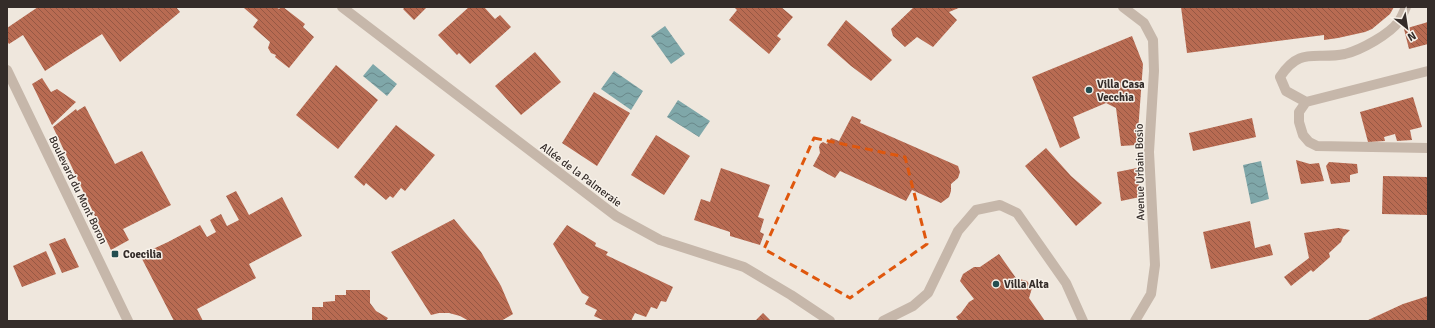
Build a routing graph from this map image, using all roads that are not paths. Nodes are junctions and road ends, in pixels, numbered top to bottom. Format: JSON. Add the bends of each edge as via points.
{"nodes":[{"id":1,"x":342,"y":7,"type":"edge"},
{"id":2,"x":1123,"y":7,"type":"edge"},
{"id":3,"x":1406,"y":7,"type":"edge"},
{"id":4,"x":7,"y":70,"type":"edge"},
{"id":5,"x":1428,"y":72,"type":"edge"},
{"id":6,"x":10,"y":85,"type":"edge"},
{"id":7,"x":1306,"y":102,"type":"junction"},
{"id":8,"x":1428,"y":148,"type":"edge"},
{"id":9,"x":128,"y":321,"type":"edge"},
{"id":10,"x":830,"y":321,"type":"edge"},
{"id":11,"x":883,"y":321,"type":"edge"},
{"id":12,"x":1084,"y":321,"type":"edge"},
{"id":13,"x":1135,"y":321,"type":"edge"}],
"edges":[{"from":1,"to":10,"type":"street","name":"Allée de la Palmeraie","via":[[616,216],[660,240],[744,267]]},
{"from":2,"to":13,"type":"street","name":"Avenue Urbain Bosio","via":[[1144,23],[1153,40],[1154,70],[1149,152],[1155,264],[1151,294]]},
{"from":3,"to":7,"type":"street","via":[[1399,21],[1374,42],[1345,54],[1303,57],[1288,65],[1280,77],[1286,91]]},
{"from":4,"to":6,"type":"street","name":"Boulevard du Mont Boron"},
{"from":5,"to":7,"type":"street"},
{"from":6,"to":9,"type":"street","name":"Boulevard du Mont Boron"},
{"from":7,"to":8,"type":"street","via":[[1299,112],[1299,122],[1303,135],[1317,146]]},
{"from":11,"to":12,"type":"street","via":[[913,306],[928,293],[958,231],[976,210],[1000,205],[1017,213],[1066,283]]}]}
